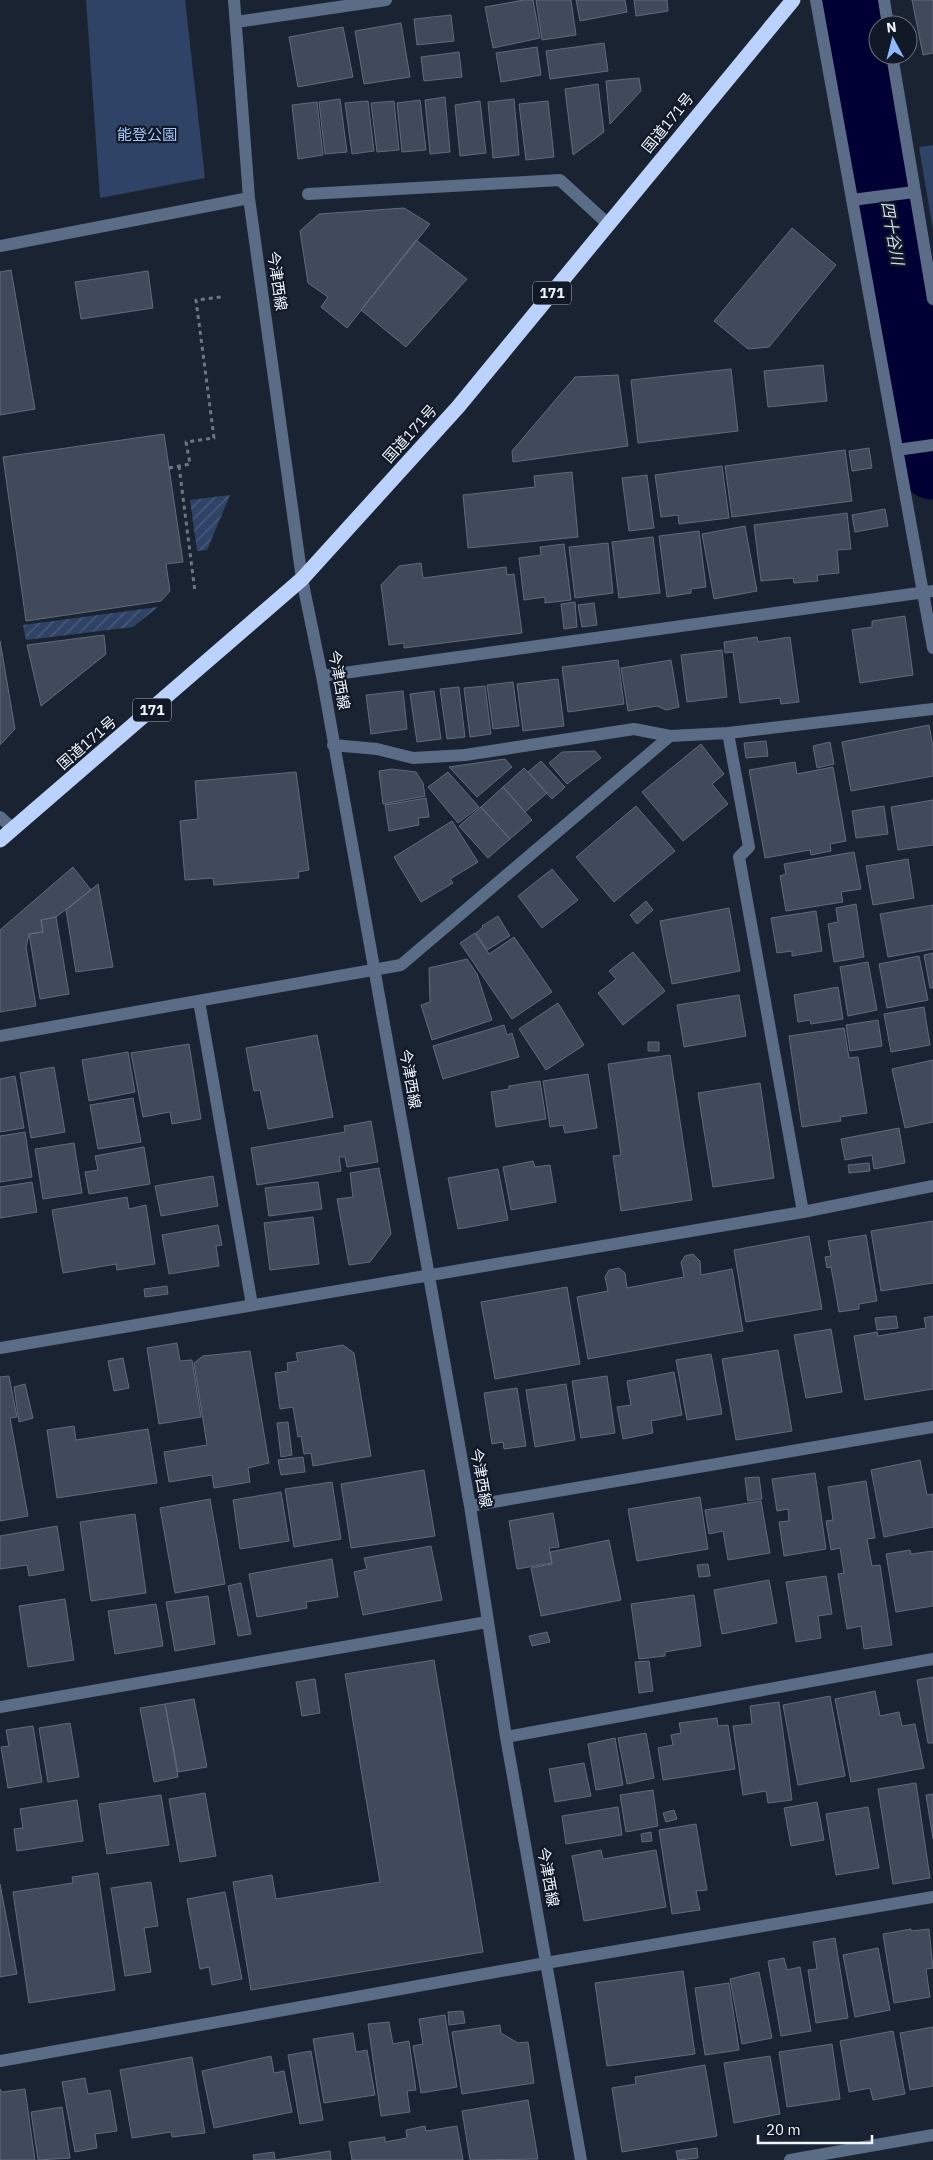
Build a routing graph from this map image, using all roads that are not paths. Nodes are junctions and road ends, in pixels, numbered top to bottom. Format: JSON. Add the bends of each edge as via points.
{"nodes":[{"id":1,"x":234,"y":0,"type":"edge"},
{"id":2,"x":386,"y":0,"type":"edge"},
{"id":3,"x":793,"y":0,"type":"edge"},
{"id":4,"x":816,"y":0,"type":"edge"},
{"id":5,"x":884,"y":0,"type":"edge"},
{"id":6,"x":886,"y":15,"type":"edge"},
{"id":7,"x":236,"y":22,"type":"junction"},
{"id":8,"x":893,"y":65,"type":"edge"},
{"id":9,"x":909,"y":193,"type":"junction"},
{"id":10,"x":308,"y":194,"type":"dead end"},
{"id":11,"x":249,"y":198,"type":"junction"},
{"id":12,"x":852,"y":200,"type":"junction"},
{"id":13,"x":608,"y":224,"type":"junction"},
{"id":14,"x":0,"y":246,"type":"edge"},
{"id":15,"x":933,"y":299,"type":"edge"},
{"id":16,"x":933,"y":445,"type":"edge"},
{"id":17,"x":897,"y":450,"type":"junction"},
{"id":18,"x":302,"y":579,"type":"junction"},
{"id":19,"x":928,"y":592,"type":"edge"},
{"id":20,"x":933,"y":648,"type":"edge"},
{"id":21,"x":322,"y":676,"type":"junction"},
{"id":22,"x":933,"y":709,"type":"edge"},
{"id":23,"x":728,"y":733,"type":"junction"},
{"id":24,"x":670,"y":736,"type":"junction"},
{"id":25,"x":333,"y":745,"type":"junction"},
{"id":26,"x":0,"y":817,"type":"edge"},
{"id":27,"x":13,"y":829,"type":"junction"},
{"id":28,"x":0,"y":840,"type":"edge"},
{"id":29,"x":374,"y":971,"type":"junction"},
{"id":30,"x":199,"y":1001,"type":"junction"},
{"id":31,"x":0,"y":1036,"type":"edge"},
{"id":32,"x":933,"y":1186,"type":"edge"},
{"id":33,"x":803,"y":1212,"type":"junction"},
{"id":34,"x":428,"y":1275,"type":"junction"},
{"id":35,"x":252,"y":1305,"type":"junction"},
{"id":36,"x":0,"y":1348,"type":"edge"},
{"id":37,"x":933,"y":1426,"type":"edge"},
{"id":38,"x":470,"y":1506,"type":"junction"},
{"id":39,"x":488,"y":1622,"type":"junction"},
{"id":40,"x":933,"y":1659,"type":"edge"},
{"id":41,"x":0,"y":1707,"type":"edge"},
{"id":42,"x":506,"y":1737,"type":"junction"},
{"id":43,"x":933,"y":1897,"type":"edge"},
{"id":44,"x":546,"y":1963,"type":"junction"},
{"id":45,"x":0,"y":2061,"type":"edge"},
{"id":46,"x":933,"y":2135,"type":"edge"},
{"id":47,"x":581,"y":2160,"type":"edge"},
{"id":48,"x":790,"y":2160,"type":"edge"}],
"edges":[{"from":1,"to":7,"type":"street","name":"今津西線"},
{"from":2,"to":7,"type":"street"},
{"from":3,"to":13,"type":"highway","name":"国道171号","number":"171"},
{"from":4,"to":12,"type":"street"},
{"from":5,"to":6,"type":"street"},
{"from":7,"to":11,"type":"street","name":"今津西線"},
{"from":8,"to":9,"type":"street"},
{"from":9,"to":12,"type":"street"},
{"from":9,"to":15,"type":"street"},
{"from":10,"to":13,"type":"street","via":[[560,180]]},
{"from":11,"to":14,"type":"street"},
{"from":11,"to":18,"type":"street","name":"今津西線"},
{"from":12,"to":17,"type":"street"},
{"from":13,"to":18,"type":"highway","name":"国道171号","number":"171","via":[[458,407]]},
{"from":16,"to":17,"type":"street"},
{"from":17,"to":19,"type":"street"},
{"from":18,"to":21,"type":"street","name":"今津西線"},
{"from":18,"to":27,"type":"highway","name":"国道171号","number":"171"},
{"from":19,"to":20,"type":"street"},
{"from":19,"to":21,"type":"street"},
{"from":21,"to":25,"type":"street","name":"今津西線"},
{"from":22,"to":23,"type":"street"},
{"from":23,"to":24,"type":"street"},
{"from":23,"to":33,"type":"street","via":[[749,847],[738,856]]},
{"from":24,"to":25,"type":"street","via":[[634,729],[465,754],[412,758],[377,749]]},
{"from":24,"to":29,"type":"street","via":[[400,965]]},
{"from":25,"to":29,"type":"street","name":"今津西線"},
{"from":26,"to":27,"type":"street"},
{"from":27,"to":28,"type":"highway","name":"国道171号","number":"171"},
{"from":29,"to":30,"type":"street"},
{"from":29,"to":34,"type":"street","name":"今津西線"},
{"from":30,"to":31,"type":"street"},
{"from":30,"to":35,"type":"street"},
{"from":32,"to":33,"type":"street"},
{"from":33,"to":34,"type":"street"},
{"from":34,"to":35,"type":"street"},
{"from":34,"to":38,"type":"street","name":"今津西線"},
{"from":35,"to":36,"type":"street"},
{"from":37,"to":38,"type":"street"},
{"from":38,"to":39,"type":"street","name":"今津西線"},
{"from":39,"to":41,"type":"street"},
{"from":39,"to":42,"type":"street","name":"今津西線"},
{"from":40,"to":42,"type":"street"},
{"from":42,"to":44,"type":"street","name":"今津西線"},
{"from":43,"to":44,"type":"street"},
{"from":44,"to":45,"type":"street"},
{"from":44,"to":47,"type":"street","name":"今津西線"},
{"from":46,"to":48,"type":"street"}]}
